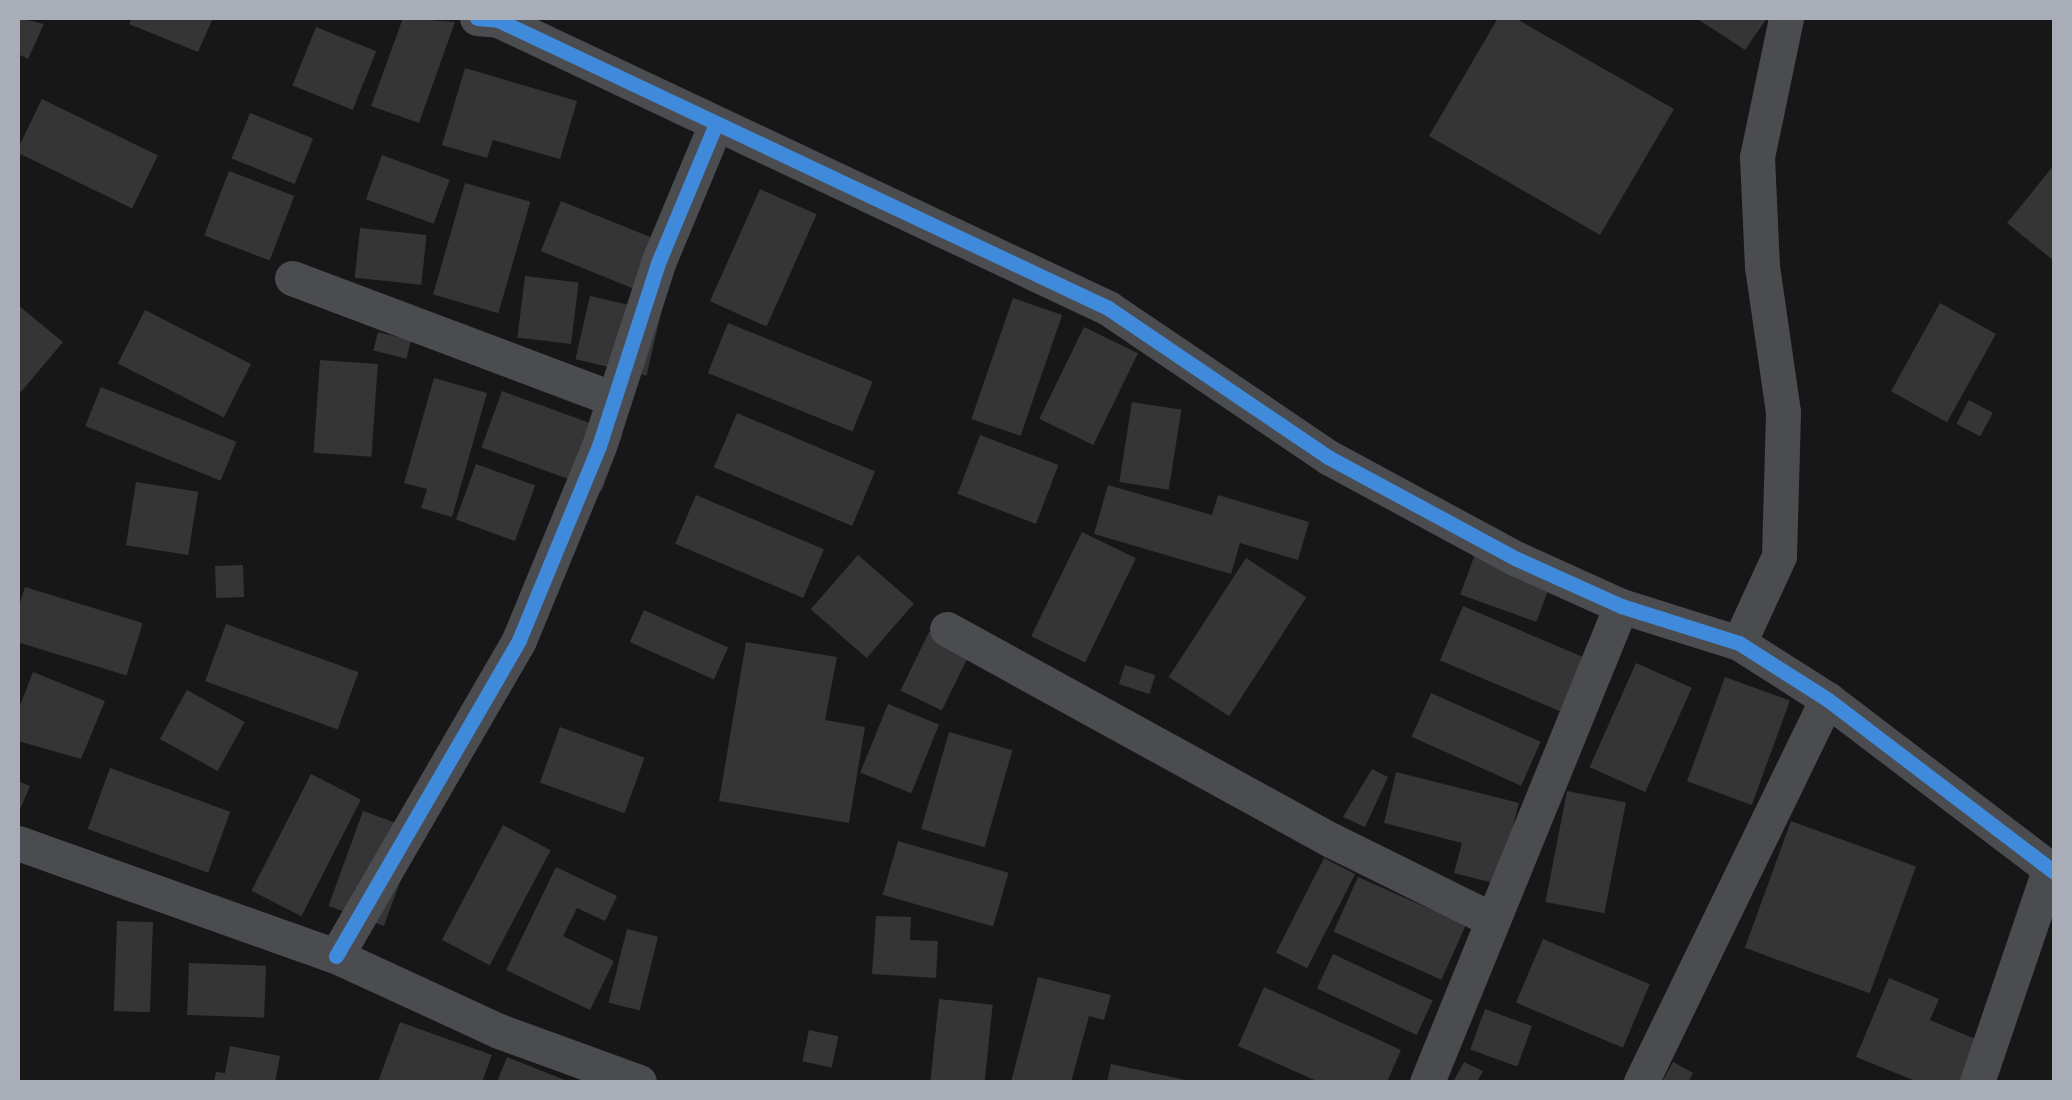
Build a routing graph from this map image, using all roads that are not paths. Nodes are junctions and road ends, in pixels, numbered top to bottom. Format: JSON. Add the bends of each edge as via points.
{"nodes":[{"id":1,"x":476,"y":18,"type":"edge"},
{"id":2,"x":1786,"y":18,"type":"edge"},
{"id":3,"x":716,"y":126,"type":"junction"},
{"id":4,"x":292,"y":278,"type":"dead end"},
{"id":5,"x":614,"y":399,"type":"junction"},
{"id":6,"x":1621,"y":606,"type":"junction"},
{"id":7,"x":946,"y":628,"type":"dead end"},
{"id":8,"x":1738,"y":644,"type":"junction"},
{"id":9,"x":1827,"y":699,"type":"junction"},
{"id":10,"x":18,"y":843,"type":"edge"},
{"id":11,"x":2052,"y":871,"type":"edge"},
{"id":12,"x":1491,"y":918,"type":"junction"},
{"id":13,"x":336,"y":956,"type":"junction"},
{"id":14,"x":639,"y":1082,"type":"edge"},
{"id":15,"x":1427,"y":1082,"type":"edge"},
{"id":16,"x":1641,"y":1082,"type":"edge"},
{"id":17,"x":1978,"y":1082,"type":"edge"}],
"edges":[{"from":1,"to":3,"type":"street","via":[[498,20]]},
{"from":2,"to":8,"type":"street","via":[[1757,157],[1762,267],[1783,412],[1779,556]]},
{"from":3,"to":5,"type":"street","via":[[658,264]]},
{"from":3,"to":6,"type":"street","via":[[1108,308],[1328,457]]},
{"from":4,"to":5,"type":"street"},
{"from":5,"to":13,"type":"street","via":[[519,640]]},
{"from":6,"to":8,"type":"street"},
{"from":6,"to":12,"type":"street"},
{"from":7,"to":12,"type":"street","via":[[1301,824]]},
{"from":8,"to":9,"type":"street"},
{"from":9,"to":11,"type":"street"},
{"from":9,"to":16,"type":"street"},
{"from":10,"to":13,"type":"street"},
{"from":11,"to":17,"type":"street"},
{"from":12,"to":15,"type":"street"},
{"from":13,"to":14,"type":"street","via":[[499,1031]]}]}
